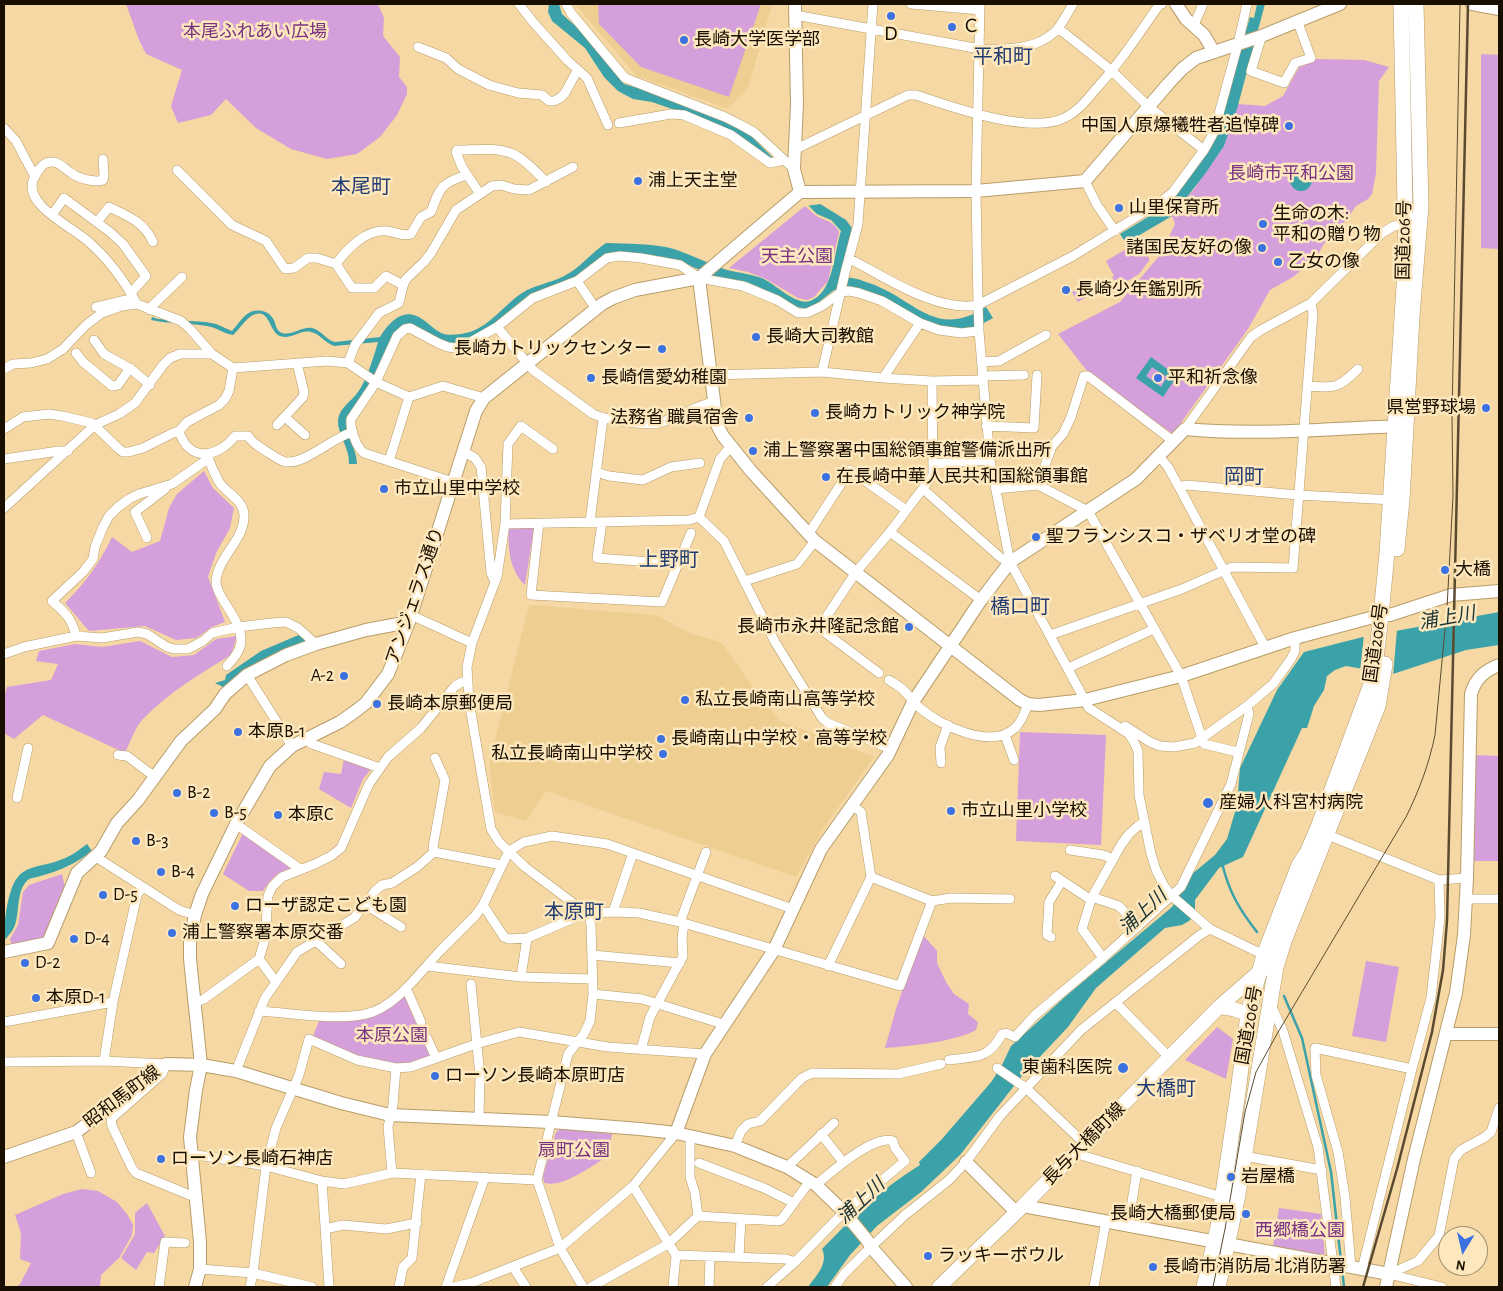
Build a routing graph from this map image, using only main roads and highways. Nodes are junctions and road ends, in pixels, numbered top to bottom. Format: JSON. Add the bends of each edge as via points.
{"nodes":[{"id":1,"x":1402,"y":4,"type":"edge"},
{"id":2,"x":1416,"y":4,"type":"edge"},
{"id":3,"x":1400,"y":426,"type":"junction"},
{"id":4,"x":1322,"y":832,"type":"junction"},
{"id":5,"x":1276,"y":967,"type":"junction"},
{"id":6,"x":1259,"y":972,"type":"junction"},
{"id":7,"x":1220,"y":1007,"type":"junction"},
{"id":8,"x":1248,"y":1014,"type":"junction"},
{"id":9,"x":1221,"y":1243,"type":"junction"},
{"id":10,"x":939,"y":1287,"type":"edge"},
{"id":11,"x":1204,"y":1287,"type":"edge"},
{"id":12,"x":1218,"y":1287,"type":"edge"}],
"edges":[{"from":1,"to":3,"type":"highway","name":"国道206号","via":[[1406,255]]},
{"from":2,"to":3,"type":"highway","name":"国道206号","via":[[1420,206]]},
{"from":3,"to":4,"type":"highway","name":"国道206号","via":[[1378,706]]},
{"from":4,"to":5,"type":"highway","name":"国道206号"},
{"from":4,"to":6,"type":"highway","name":"国道206号","via":[[1299,866]]},
{"from":5,"to":6,"type":"main road","name":"長与大橋町線"},
{"from":5,"to":9,"type":"highway","name":"国道206号","via":[[1237,1200]]},
{"from":6,"to":7,"type":"main road","name":"長与大橋町線"},
{"from":6,"to":8,"type":"highway","name":"国道206号"},
{"from":7,"to":8,"type":"main road"},
{"from":7,"to":10,"type":"main road","name":"長与大橋町線"},
{"from":8,"to":9,"type":"highway","name":"国道206号","via":[[1222,1197]]},
{"from":9,"to":11,"type":"highway","name":"国道206号"},
{"from":9,"to":12,"type":"highway","name":"国道206号"}]}
